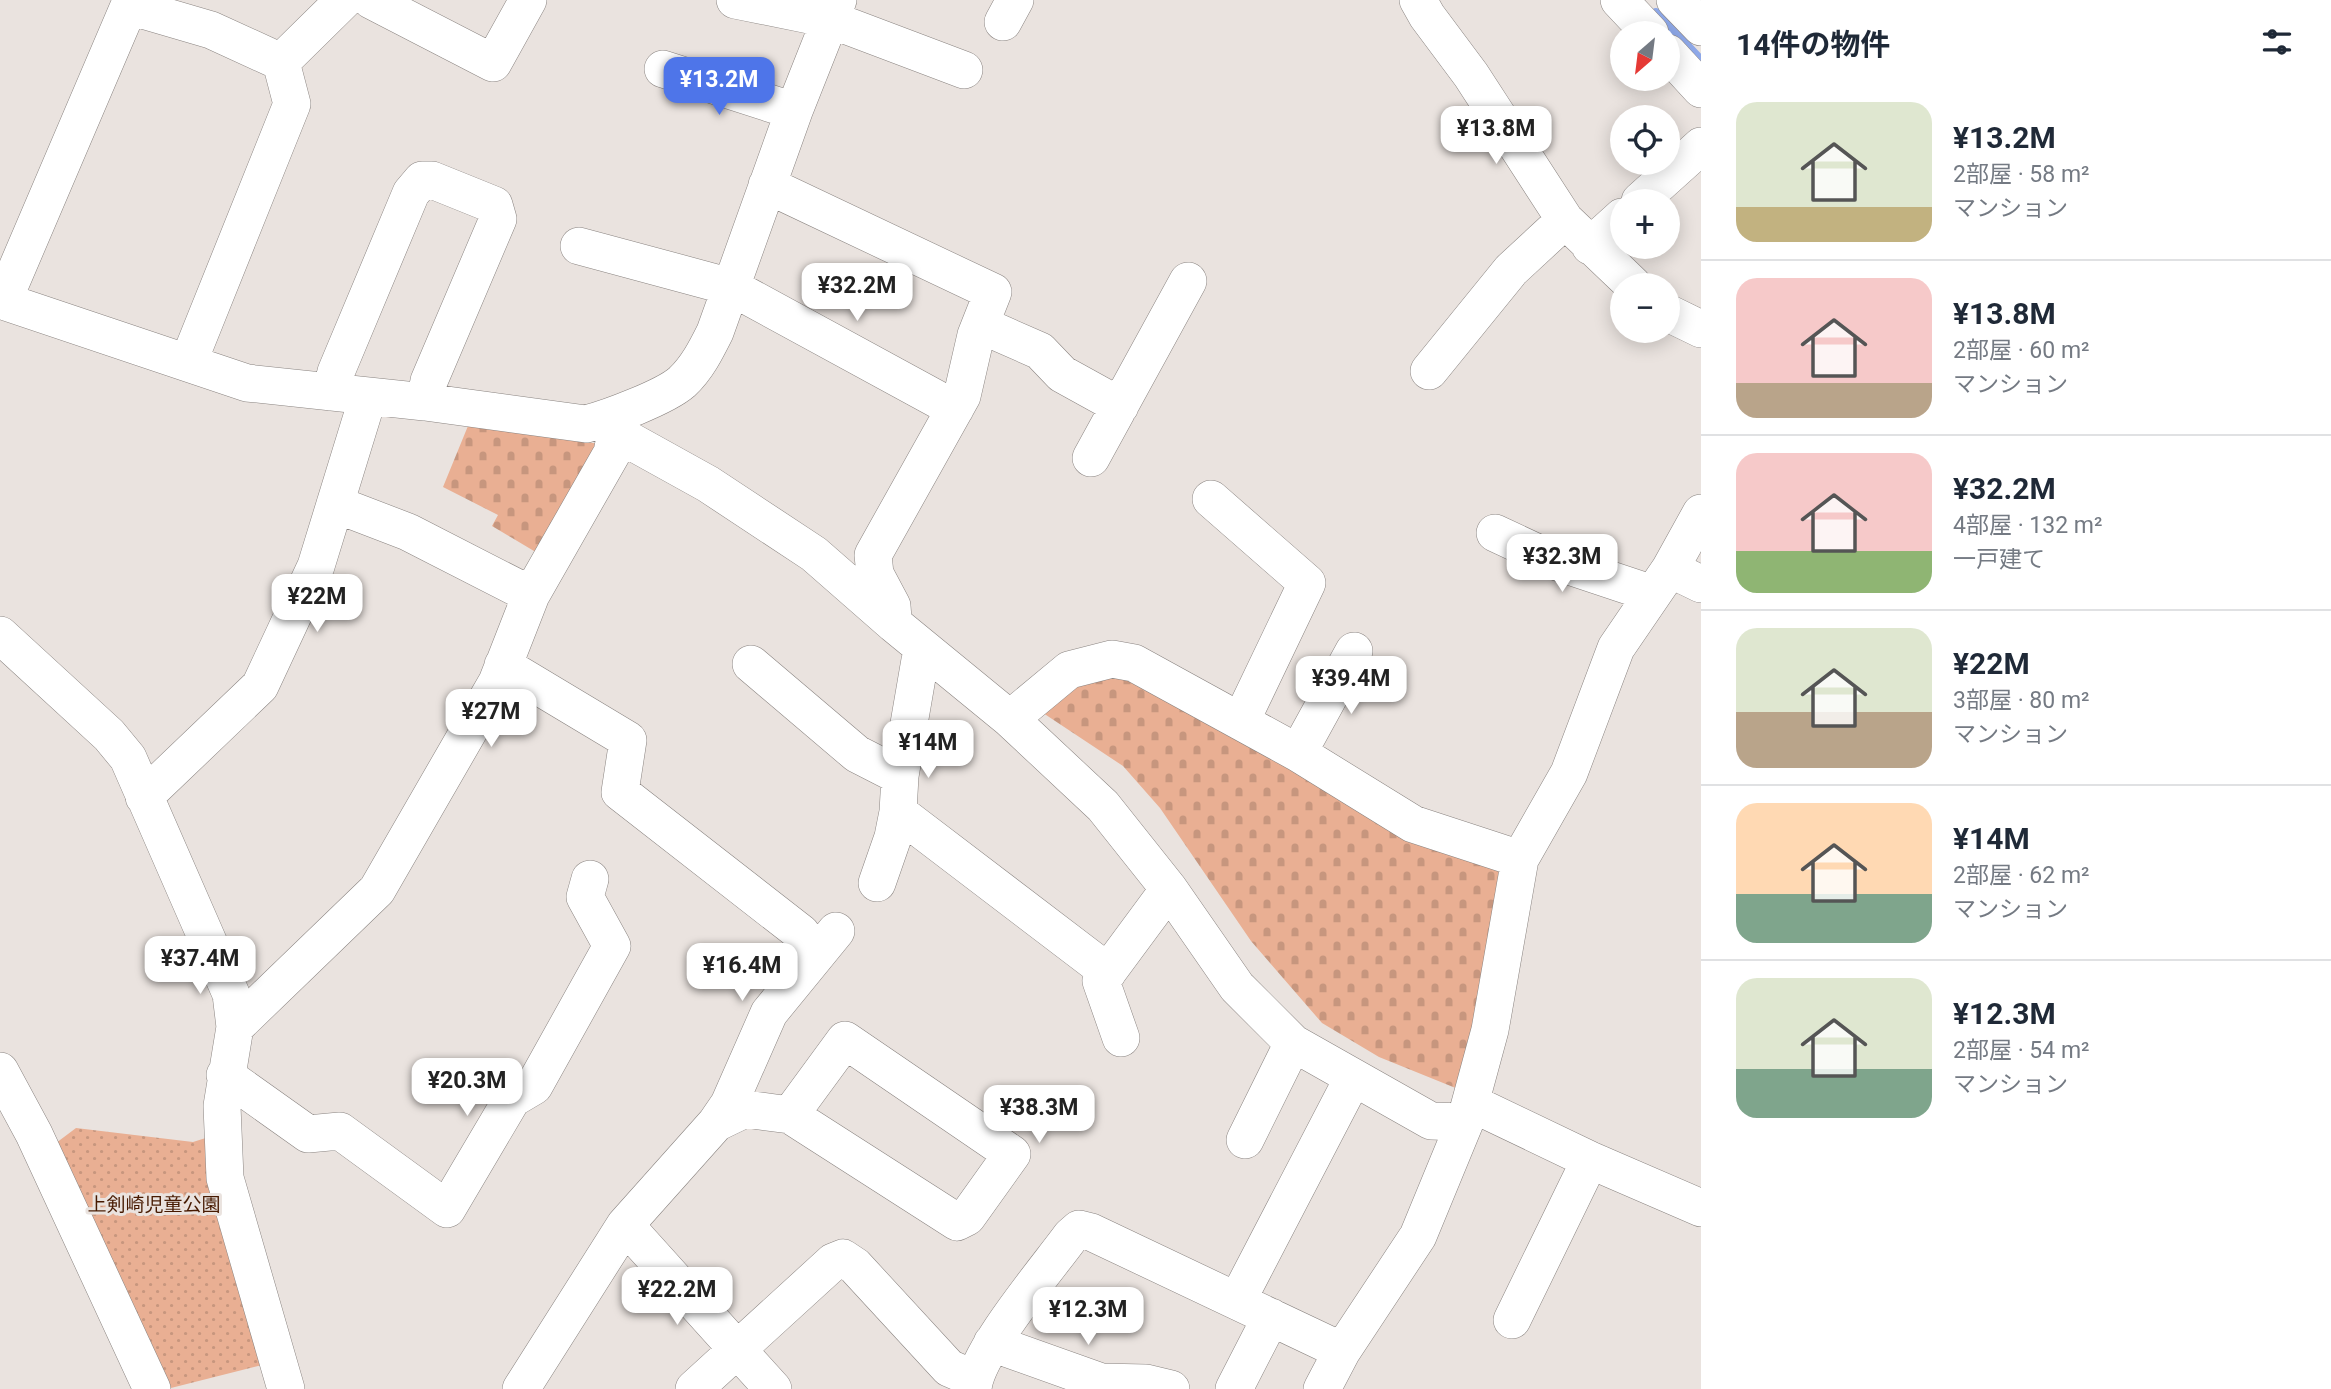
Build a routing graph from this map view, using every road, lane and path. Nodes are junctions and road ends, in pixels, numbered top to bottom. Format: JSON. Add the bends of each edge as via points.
{"nodes":[{"id":1,"x":344,"y":0,"type":"edge"},
{"id":2,"x":371,"y":0,"type":"edge"},
{"id":3,"x":528,"y":0,"type":"edge"},
{"id":4,"x":734,"y":0,"type":"edge"},
{"id":5,"x":1418,"y":0,"type":"edge"},
{"id":6,"x":1619,"y":0,"type":"edge"},
{"id":7,"x":1675,"y":0,"type":"edge"},
{"id":8,"x":131,"y":3,"type":"edge"},
{"id":9,"x":833,"y":10,"type":"edge"},
{"id":10,"x":1639,"y":21,"type":"edge"},
{"id":11,"x":1701,"y":27,"type":"edge"},
{"id":12,"x":281,"y":62,"type":"junction"},
{"id":13,"x":1680,"y":66,"type":"edge"},
{"id":14,"x":663,"y":69,"type":"dead end"},
{"id":15,"x":964,"y":70,"type":"dead end"},
{"id":16,"x":1701,"y":89,"type":"edge"},
{"id":17,"x":794,"y":111,"type":"junction"},
{"id":18,"x":1701,"y":146,"type":"edge"},
{"id":19,"x":767,"y":186,"type":"junction"},
{"id":20,"x":1653,"y":189,"type":"edge"},
{"id":21,"x":1610,"y":221,"type":"edge"},
{"id":22,"x":1578,"y":233,"type":"junction"},
{"id":23,"x":579,"y":246,"type":"dead end"},
{"id":24,"x":1620,"y":273,"type":"edge"},
{"id":25,"x":1188,"y":281,"type":"dead end"},
{"id":26,"x":731,"y":287,"type":"junction"},
{"id":27,"x":2,"y":300,"type":"edge"},
{"id":28,"x":1680,"y":319,"type":"edge"},
{"id":29,"x":981,"y":325,"type":"junction"},
{"id":30,"x":1701,"y":329,"type":"edge"},
{"id":31,"x":188,"y":363,"type":"junction"},
{"id":32,"x":1429,"y":371,"type":"dead end"},
{"id":33,"x":331,"y":392,"type":"junction"},
{"id":34,"x":368,"y":397,"type":"junction"},
{"id":35,"x":425,"y":402,"type":"junction"},
{"id":36,"x":1120,"y":406,"type":"junction"},
{"id":37,"x":954,"y":409,"type":"junction"},
{"id":38,"x":612,"y":426,"type":"junction"},
{"id":39,"x":1091,"y":458,"type":"dead end"},
{"id":40,"x":1210,"y":499,"type":"dead end"},
{"id":41,"x":335,"y":504,"type":"junction"},
{"id":42,"x":1701,"y":513,"type":"edge"},
{"id":43,"x":1495,"y":533,"type":"dead end"},
{"id":44,"x":1675,"y":582,"type":"edge"},
{"id":45,"x":531,"y":595,"type":"junction"},
{"id":46,"x":894,"y":624,"type":"junction"},
{"id":47,"x":0,"y":635,"type":"edge"},
{"id":48,"x":926,"y":651,"type":"junction"},
{"id":49,"x":1354,"y":652,"type":"dead end"},
{"id":50,"x":751,"y":664,"type":"dead end"},
{"id":51,"x":503,"y":665,"type":"junction"},
{"id":52,"x":1010,"y":719,"type":"junction"},
{"id":53,"x":1241,"y":721,"type":"junction"},
{"id":54,"x":1298,"y":753,"type":"junction"},
{"id":55,"x":900,"y":776,"type":"junction"},
{"id":56,"x":144,"y":797,"type":"junction"},
{"id":57,"x":898,"y":812,"type":"junction"},
{"id":58,"x":1520,"y":859,"type":"junction"},
{"id":59,"x":590,"y":879,"type":"dead end"},
{"id":60,"x":877,"y":883,"type":"dead end"},
{"id":61,"x":1169,"y":889,"type":"junction"},
{"id":62,"x":1108,"y":972,"type":"junction"},
{"id":63,"x":235,"y":1027,"type":"junction"},
{"id":64,"x":1121,"y":1038,"type":"dead end"},
{"id":65,"x":1293,"y":1043,"type":"junction"},
{"id":66,"x":0,"y":1071,"type":"edge"},
{"id":67,"x":225,"y":1075,"type":"junction"},
{"id":68,"x":1353,"y":1078,"type":"junction"},
{"id":69,"x":1468,"y":1112,"type":"junction"},
{"id":70,"x":790,"y":1115,"type":"junction"},
{"id":71,"x":716,"y":1123,"type":"junction"},
{"id":72,"x":1245,"y":1140,"type":"dead end"},
{"id":73,"x":1590,"y":1160,"type":"junction"},
{"id":74,"x":1701,"y":1208,"type":"edge"},
{"id":75,"x":625,"y":1225,"type":"junction"},
{"id":76,"x":1237,"y":1301,"type":"junction"},
{"id":77,"x":1272,"y":1317,"type":"junction"},
{"id":78,"x":1512,"y":1320,"type":"dead end"},
{"id":79,"x":992,"y":1343,"type":"junction"},
{"id":80,"x":737,"y":1350,"type":"junction"},
{"id":81,"x":1342,"y":1351,"type":"junction"},
{"id":82,"x":973,"y":1384,"type":"edge"},
{"id":83,"x":152,"y":1389,"type":"edge"},
{"id":84,"x":286,"y":1389,"type":"edge"},
{"id":85,"x":522,"y":1389,"type":"edge"},
{"id":86,"x":694,"y":1389,"type":"edge"},
{"id":87,"x":773,"y":1389,"type":"edge"},
{"id":88,"x":1171,"y":1389,"type":"edge"},
{"id":89,"x":1234,"y":1389,"type":"edge"},
{"id":90,"x":1322,"y":1389,"type":"edge"}],
"edges":[{"from":1,"to":12,"type":"street"},
{"from":2,"to":3,"type":"street","via":[[493,63]]},
{"from":4,"to":9,"type":"street"},
{"from":5,"to":22,"type":"street"},
{"from":6,"to":10,"type":"street"},
{"from":7,"to":11,"type":"street"},
{"from":8,"to":12,"type":"street","via":[[211,30]]},
{"from":8,"to":27,"type":"street"},
{"from":9,"to":15,"type":"street"},
{"from":9,"to":17,"type":"street"},
{"from":12,"to":31,"type":"street","via":[[292,104]]},
{"from":13,"to":16,"type":"street"},
{"from":14,"to":17,"type":"street"},
{"from":17,"to":19,"type":"street"},
{"from":18,"to":20,"type":"street"},
{"from":19,"to":26,"type":"street"},
{"from":19,"to":29,"type":"street","via":[[993,292]]},
{"from":21,"to":22,"type":"street"},
{"from":22,"to":24,"type":"street"},
{"from":22,"to":32,"type":"street","via":[[1511,270]]},
{"from":23,"to":26,"type":"street"},
{"from":25,"to":36,"type":"street"},
{"from":26,"to":37,"type":"street"},
{"from":26,"to":38,"type":"street","via":[[698,363],[680,384]]},
{"from":27,"to":31,"type":"street"},
{"from":28,"to":30,"type":"street"},
{"from":29,"to":36,"type":"street","via":[[1040,351],[1062,374]]},
{"from":29,"to":37,"type":"street","via":[[962,396]]},
{"from":31,"to":33,"type":"street","via":[[247,383]]},
{"from":33,"to":34,"type":"street"},
{"from":33,"to":35,"type":"street","via":[[411,193],[422,180],[432,180],[494,205],[498,219],[429,381]]},
{"from":34,"to":35,"type":"street"},
{"from":34,"to":41,"type":"street"},
{"from":35,"to":38,"type":"street"},
{"from":36,"to":39,"type":"street"},
{"from":37,"to":46,"type":"street","via":[[873,555],[875,574],[892,606]]},
{"from":38,"to":45,"type":"street","via":[[612,453]]},
{"from":38,"to":46,"type":"street","via":[[814,554]]},
{"from":40,"to":53,"type":"street","via":[[1307,583]]},
{"from":41,"to":45,"type":"street","via":[[408,532]]},
{"from":41,"to":56,"type":"street","via":[[316,566],[260,685]]},
{"from":42,"to":44,"type":"street"},
{"from":43,"to":44,"type":"street","via":[[1557,562]]},
{"from":44,"to":58,"type":"street","via":[[1616,648],[1569,773]]},
{"from":45,"to":51,"type":"street"},
{"from":46,"to":48,"type":"street"},
{"from":47,"to":56,"type":"street","via":[[109,735],[128,758]]},
{"from":48,"to":52,"type":"street"},
{"from":48,"to":55,"type":"street","via":[[920,660]]},
{"from":49,"to":54,"type":"street"},
{"from":50,"to":55,"type":"street","via":[[857,754]]},
{"from":51,"to":63,"type":"street","via":[[377,890]]},
{"from":51,"to":71,"type":"street","via":[[628,740],[621,792],[819,932],[769,1013]]},
{"from":52,"to":53,"type":"street","via":[[1069,670],[1112,659],[1150,670]]},
{"from":52,"to":61,"type":"street","via":[[1103,806]]},
{"from":53,"to":54,"type":"street"},
{"from":54,"to":58,"type":"street","via":[[1413,824]]},
{"from":55,"to":57,"type":"street"},
{"from":56,"to":63,"type":"street","via":[[231,994]]},
{"from":57,"to":60,"type":"street"},
{"from":57,"to":62,"type":"street"},
{"from":58,"to":69,"type":"street","via":[[1490,1030]]},
{"from":59,"to":67,"type":"street","via":[[584,897],[612,946],[534,1086],[512,1099],[447,1209],[340,1131],[308,1134]]},
{"from":61,"to":62,"type":"street"},
{"from":61,"to":65,"type":"street","via":[[1237,987]]},
{"from":62,"to":64,"type":"street","via":[[1101,981]]},
{"from":63,"to":67,"type":"street"},
{"from":65,"to":68,"type":"street"},
{"from":65,"to":72,"type":"street"},
{"from":66,"to":83,"type":"street","via":[[34,1134]]},
{"from":67,"to":84,"type":"street","via":[[225,1178]]},
{"from":68,"to":69,"type":"street","via":[[1431,1121]]},
{"from":68,"to":76,"type":"street"},
{"from":69,"to":73,"type":"street"},
{"from":69,"to":81,"type":"street","via":[[1419,1236]]},
{"from":70,"to":70,"type":"street","via":[[957,1222],[967,1217],[1012,1154],[845,1040]]},
{"from":70,"to":71,"type":"street","via":[[745,1109]]},
{"from":71,"to":75,"type":"street"},
{"from":73,"to":74,"type":"street"},
{"from":73,"to":78,"type":"street"},
{"from":75,"to":80,"type":"street"},
{"from":75,"to":85,"type":"street"},
{"from":76,"to":77,"type":"street"},
{"from":76,"to":79,"type":"street","via":[[1079,1229]]},
{"from":77,"to":81,"type":"street"},
{"from":77,"to":89,"type":"street"},
{"from":79,"to":82,"type":"street"},
{"from":79,"to":88,"type":"street","via":[[1101,1382]]},
{"from":80,"to":82,"type":"street","via":[[833,1262],[843,1258],[949,1368]]},
{"from":80,"to":86,"type":"street"},
{"from":80,"to":87,"type":"street"},
{"from":81,"to":90,"type":"street"}]}
